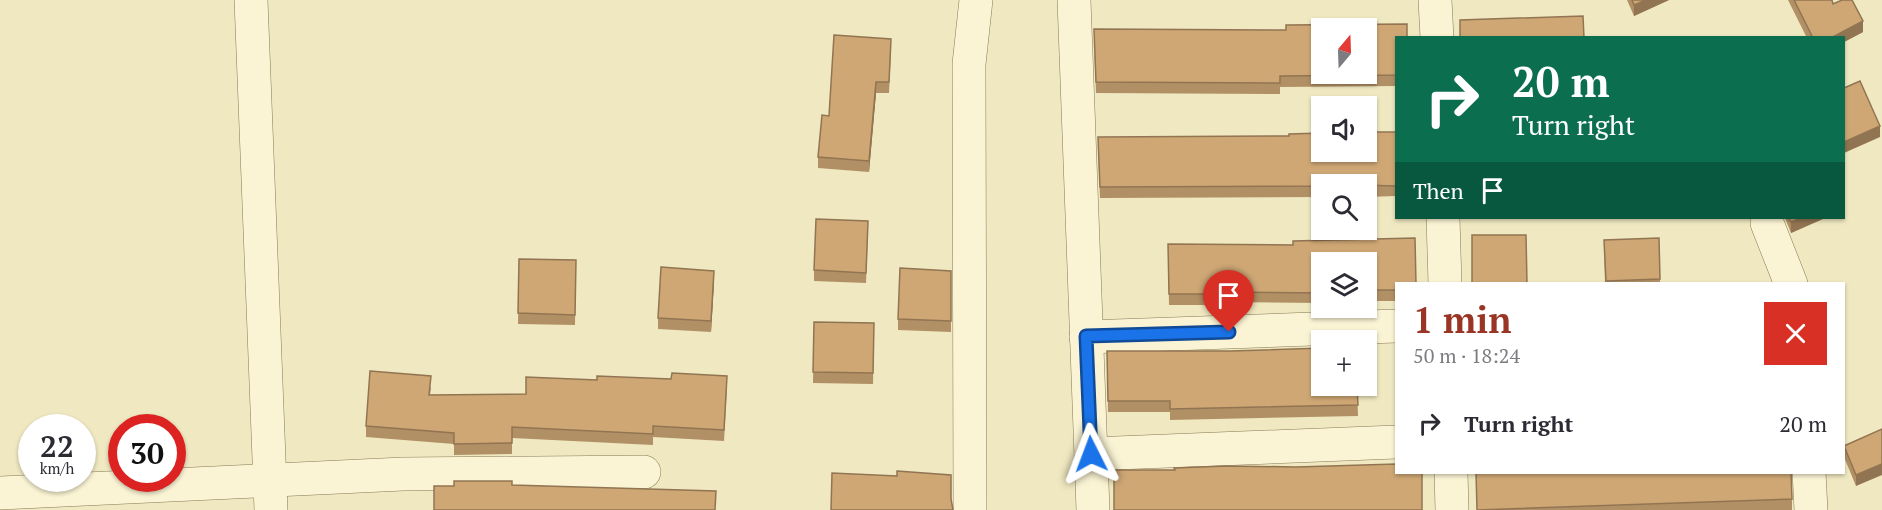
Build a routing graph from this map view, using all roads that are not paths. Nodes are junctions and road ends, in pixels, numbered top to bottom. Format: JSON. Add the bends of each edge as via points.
{"nodes":[{"id":1,"x":251,"y":0,"type":"edge"},
{"id":2,"x":976,"y":0,"type":"edge"},
{"id":3,"x":1074,"y":0,"type":"edge"},
{"id":4,"x":1435,"y":0,"type":"edge"},
{"id":5,"x":1437,"y":36,"type":"edge"},
{"id":6,"x":1443,"y":219,"type":"edge"},
{"id":7,"x":1767,"y":223,"type":"dead end"},
{"id":8,"x":1445,"y":282,"type":"edge"},
{"id":9,"x":1790,"y":282,"type":"edge"},
{"id":10,"x":1395,"y":326,"type":"edge"},
{"id":11,"x":1086,"y":336,"type":"junction"},
{"id":12,"x":1395,"y":442,"type":"edge"},
{"id":13,"x":1091,"y":454,"type":"junction"},
{"id":14,"x":644,"y":472,"type":"dead end"},
{"id":15,"x":1451,"y":474,"type":"edge"},
{"id":16,"x":1809,"y":474,"type":"edge"},
{"id":17,"x":0,"y":493,"type":"edge"},
{"id":18,"x":270,"y":495,"type":"edge"},
{"id":19,"x":970,"y":510,"type":"edge"},
{"id":20,"x":1093,"y":510,"type":"edge"},
{"id":21,"x":1452,"y":510,"type":"edge"},
{"id":22,"x":1811,"y":510,"type":"edge"}],
"edges":[{"from":1,"to":18,"type":"street"},
{"from":2,"to":19,"type":"street","via":[[969,64]]},
{"from":3,"to":11,"type":"street"},
{"from":4,"to":5,"type":"street"},
{"from":6,"to":8,"type":"street"},
{"from":7,"to":9,"type":"street"},
{"from":10,"to":11,"type":"street"},
{"from":11,"to":13,"type":"street"},
{"from":12,"to":13,"type":"street"},
{"from":13,"to":20,"type":"street"},
{"from":14,"to":18,"type":"street","via":[[403,474]]},
{"from":15,"to":21,"type":"street"},
{"from":16,"to":22,"type":"street"},
{"from":17,"to":18,"type":"street"}]}
